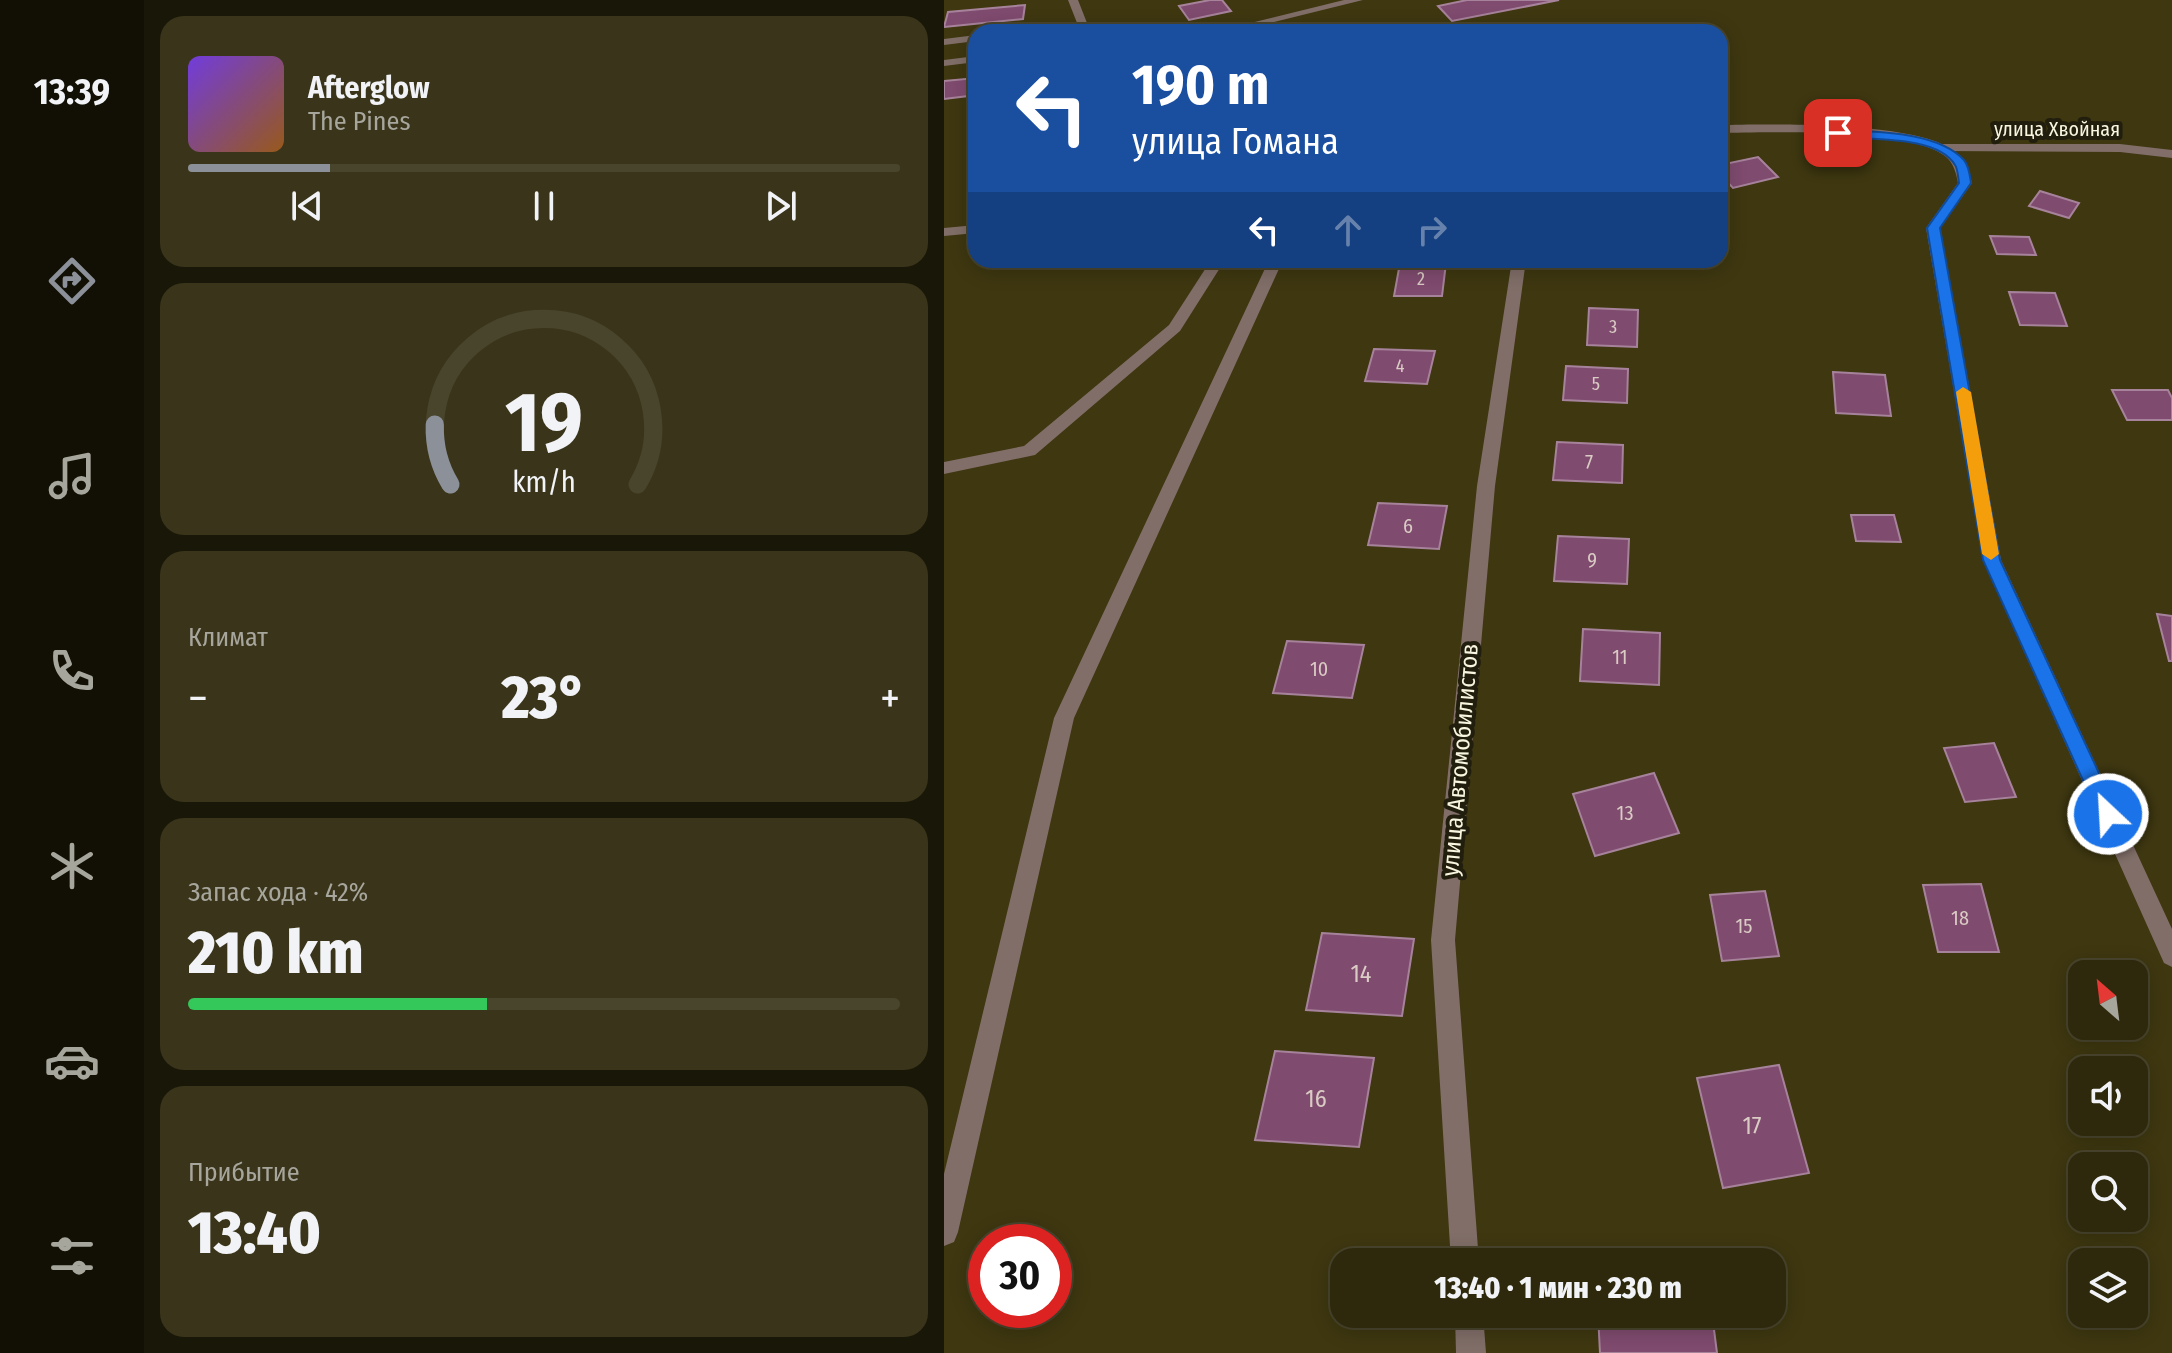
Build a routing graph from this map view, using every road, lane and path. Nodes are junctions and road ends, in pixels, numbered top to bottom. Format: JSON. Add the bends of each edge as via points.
{"nodes":[{"id":1,"x":1073,"y":0,"type":"edge"},
{"id":2,"x":1358,"y":0,"type":"edge"},
{"id":3,"x":1082,"y":24,"type":"edge"},
{"id":4,"x":1254,"y":24,"type":"edge"},
{"id":5,"x":968,"y":39,"type":"edge"},
{"id":6,"x":944,"y":42,"type":"edge"},
{"id":7,"x":968,"y":60,"type":"edge"},
{"id":8,"x":944,"y":63,"type":"edge"},
{"id":9,"x":1728,"y":129,"type":"edge"},
{"id":10,"x":1942,"y":148,"type":"junction"},
{"id":11,"x":2172,"y":154,"type":"edge"},
{"id":12,"x":968,"y":230,"type":"edge"},
{"id":13,"x":944,"y":232,"type":"edge"},
{"id":14,"x":1213,"y":268,"type":"edge"},
{"id":15,"x":1272,"y":268,"type":"edge"},
{"id":16,"x":1518,"y":268,"type":"edge"},
{"id":17,"x":944,"y":468,"type":"edge"},
{"id":18,"x":2172,"y":955,"type":"edge"},
{"id":19,"x":944,"y":1232,"type":"edge"},
{"id":20,"x":1464,"y":1248,"type":"edge"},
{"id":21,"x":1470,"y":1328,"type":"edge"},
{"id":22,"x":1471,"y":1353,"type":"edge"}],
"edges":[{"from":1,"to":3,"type":"street"},
{"from":2,"to":4,"type":"street"},
{"from":5,"to":6,"type":"street"},
{"from":7,"to":8,"type":"street"},
{"from":9,"to":10,"type":"street","name":"улица Хвойная","via":[[1893,136]]},
{"from":10,"to":11,"type":"street","name":"улица Хвойная","via":[[2120,148]]},
{"from":10,"to":18,"type":"street","via":[[1961,163],[1965,183],[1933,228],[1992,560]]},
{"from":12,"to":13,"type":"street"},
{"from":14,"to":17,"type":"street","via":[[1175,328],[1029,451]]},
{"from":15,"to":19,"type":"street","via":[[1064,718]]},
{"from":16,"to":20,"type":"street","name":"улица Автомобилистов","via":[[1486,486],[1443,940]]},
{"from":21,"to":22,"type":"street"}]}
